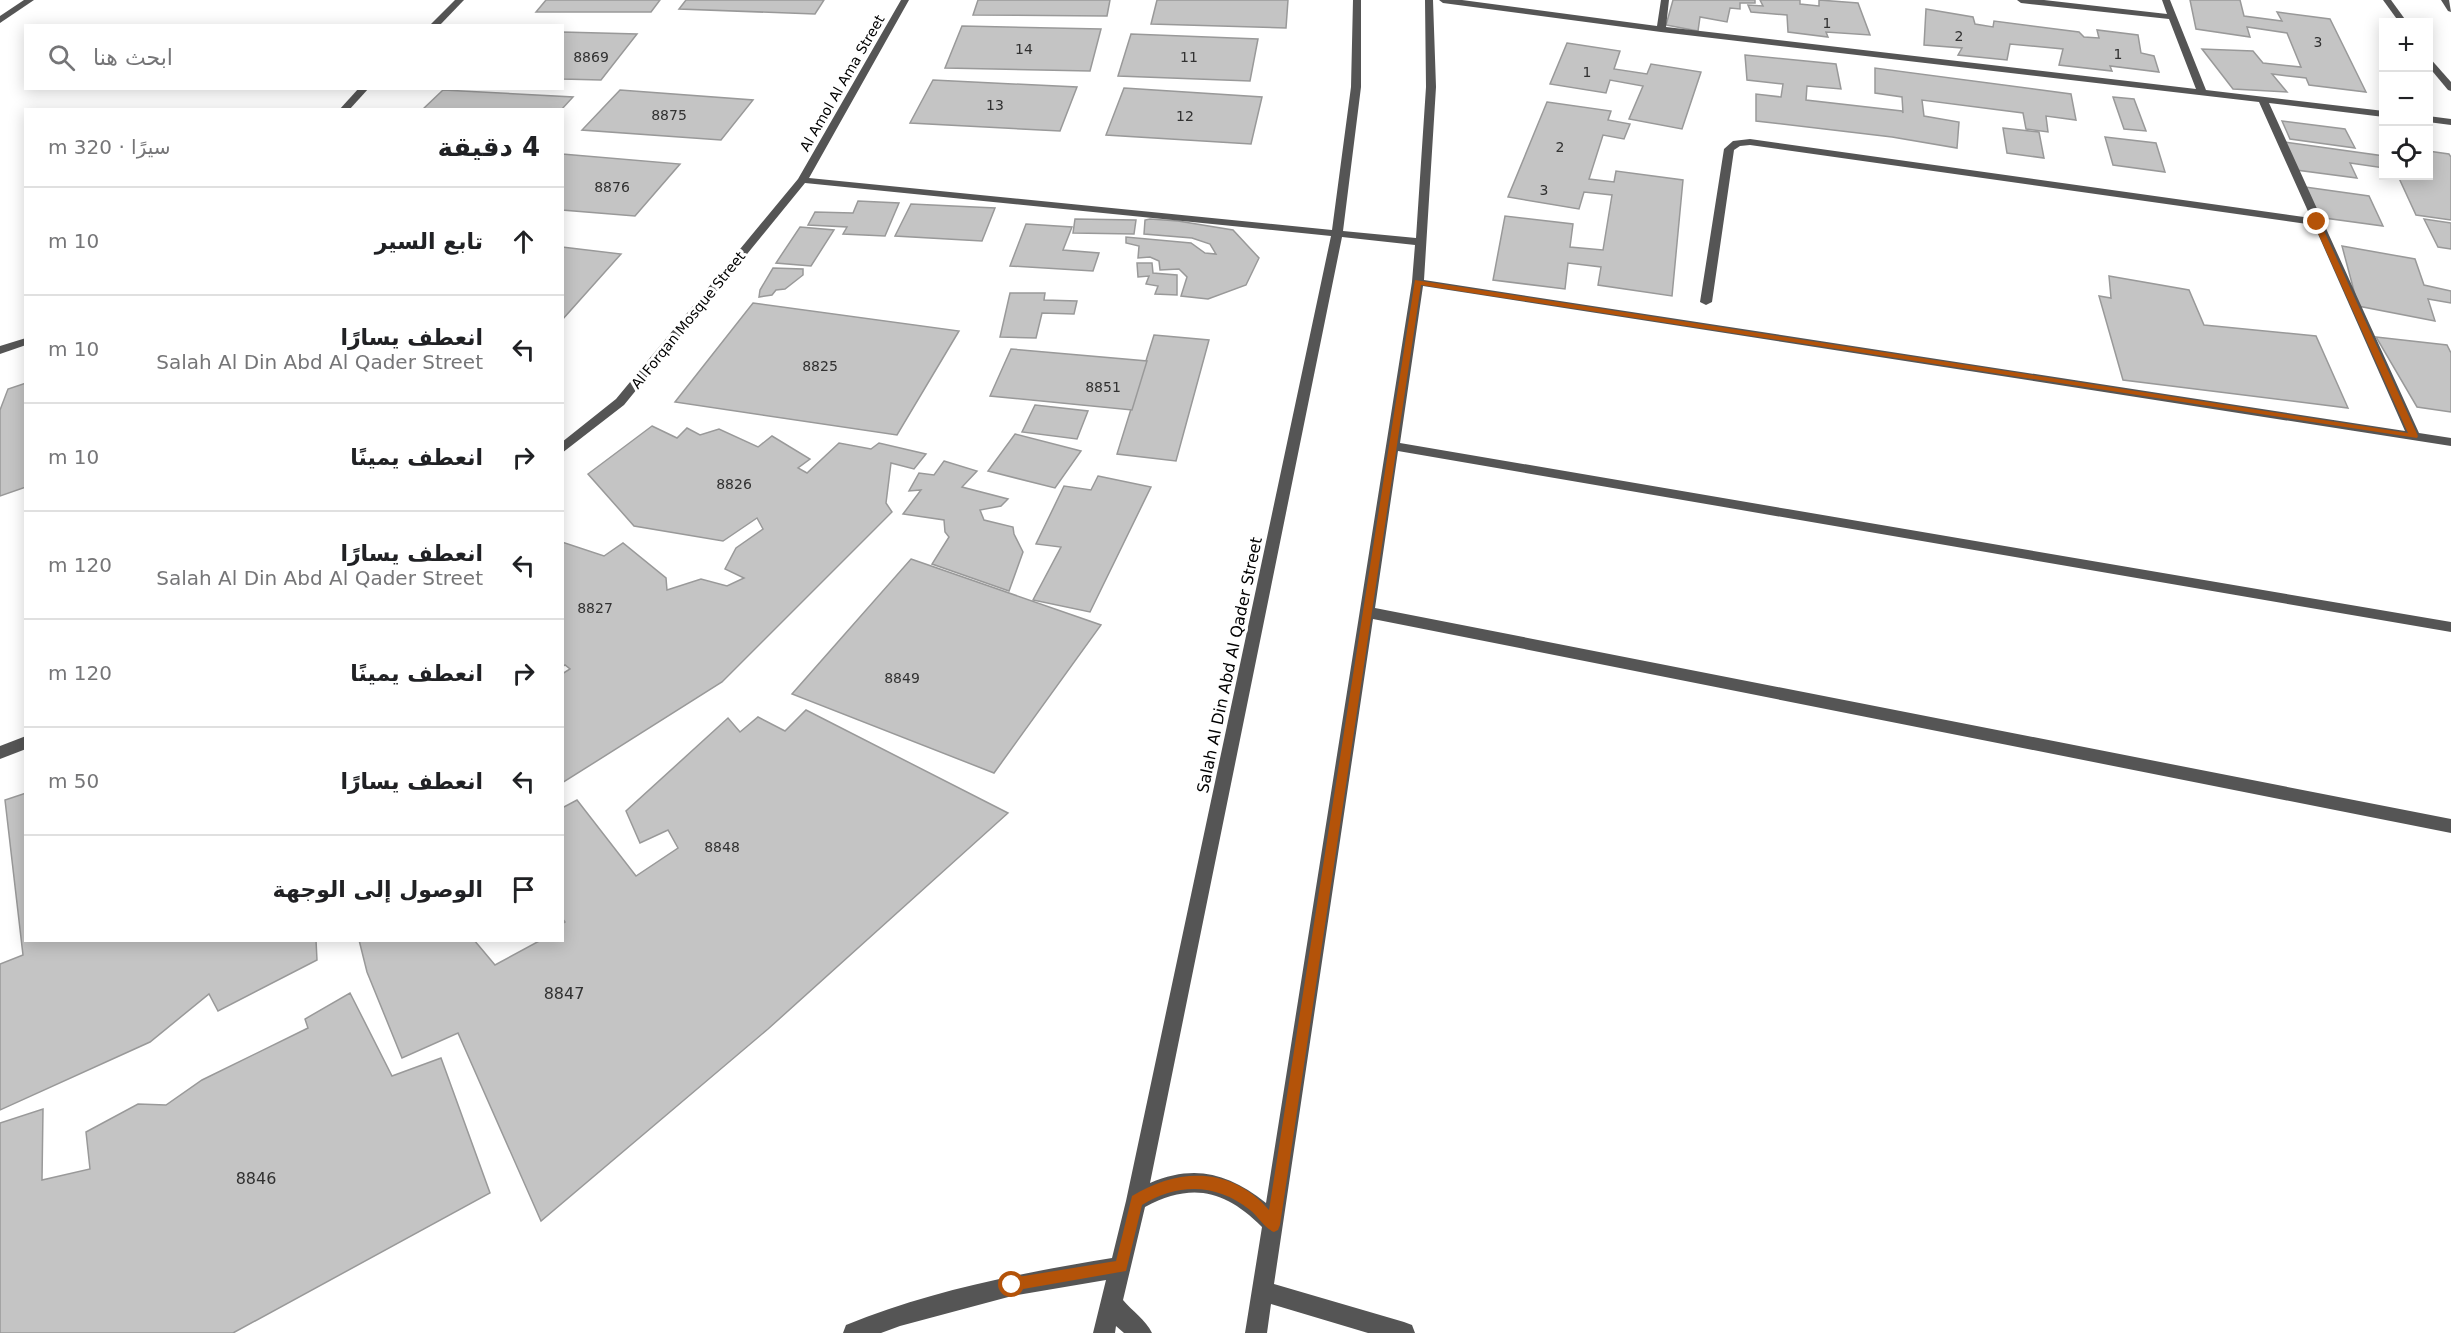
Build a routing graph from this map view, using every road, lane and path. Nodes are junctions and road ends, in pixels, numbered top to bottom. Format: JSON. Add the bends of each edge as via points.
{"nodes":[{"id":1,"x":30,"y":0,"type":"edge"},
{"id":2,"x":460,"y":0,"type":"edge"},
{"id":3,"x":905,"y":0,"type":"edge"},
{"id":4,"x":1357,"y":0,"type":"edge"},
{"id":5,"x":1429,"y":0,"type":"edge"},
{"id":6,"x":1443,"y":0,"type":"edge"},
{"id":7,"x":1665,"y":0,"type":"edge"},
{"id":8,"x":2021,"y":0,"type":"edge"},
{"id":9,"x":2166,"y":0,"type":"edge"},
{"id":10,"x":2387,"y":0,"type":"edge"},
{"id":11,"x":2445,"y":0,"type":"edge"},
{"id":12,"x":2451,"y":9,"type":"edge"},
{"id":13,"x":2172,"y":17,"type":"junction"},
{"id":14,"x":2400,"y":18,"type":"edge"},
{"id":15,"x":0,"y":20,"type":"edge"},
{"id":16,"x":435,"y":24,"type":"edge"},
{"id":17,"x":1661,"y":29,"type":"junction"},
{"id":18,"x":2433,"y":65,"type":"edge"},
{"id":19,"x":2451,"y":88,"type":"edge"},
{"id":20,"x":363,"y":90,"type":"edge"},
{"id":21,"x":2202,"y":93,"type":"junction"},
{"id":22,"x":2263,"y":100,"type":"junction"},
{"id":23,"x":345,"y":108,"type":"edge"},
{"id":24,"x":2379,"y":113,"type":"edge"},
{"id":25,"x":2433,"y":120,"type":"edge"},
{"id":26,"x":2451,"y":122,"type":"edge"},
{"id":27,"x":802,"y":180,"type":"junction"},
{"id":28,"x":2317,"y":222,"type":"junction"},
{"id":29,"x":1336,"y":234,"type":"junction"},
{"id":30,"x":1422,"y":242,"type":"junction"},
{"id":31,"x":1418,"y":282,"type":"junction"},
{"id":32,"x":1706,"y":302,"type":"dead end"},
{"id":33,"x":24,"y":342,"type":"edge"},
{"id":34,"x":0,"y":350,"type":"edge"},
{"id":35,"x":2414,"y":436,"type":"junction"},
{"id":36,"x":2451,"y":442,"type":"edge"},
{"id":37,"x":1392,"y":446,"type":"junction"},
{"id":38,"x":564,"y":447,"type":"edge"},
{"id":39,"x":1367,"y":612,"type":"junction"},
{"id":40,"x":2451,"y":627,"type":"edge"},
{"id":41,"x":24,"y":743,"type":"edge"},
{"id":42,"x":0,"y":753,"type":"edge"},
{"id":43,"x":2451,"y":826,"type":"edge"},
{"id":44,"x":1136,"y":1201,"type":"junction"},
{"id":45,"x":1274,"y":1225,"type":"junction"},
{"id":46,"x":1121,"y":1267,"type":"junction"},
{"id":47,"x":1262,"y":1291,"type":"junction"},
{"id":48,"x":1113,"y":1305,"type":"junction"},
{"id":49,"x":854,"y":1333,"type":"edge"},
{"id":50,"x":1104,"y":1333,"type":"edge"},
{"id":51,"x":1141,"y":1333,"type":"edge"},
{"id":52,"x":1256,"y":1333,"type":"edge"},
{"id":53,"x":1404,"y":1333,"type":"edge"}],
"edges":[{"from":1,"to":15,"type":"street"},
{"from":2,"to":16,"type":"street"},
{"from":3,"to":27,"type":"street","name":"Al Amol Al Ama Street"},
{"from":4,"to":29,"type":"street","name":"Salah Al Din Abd Al Qader Street","via":[[1356,87]]},
{"from":5,"to":30,"type":"street","via":[[1431,87]]},
{"from":6,"to":17,"type":"street"},
{"from":7,"to":17,"type":"street"},
{"from":8,"to":13,"type":"street"},
{"from":9,"to":13,"type":"street"},
{"from":10,"to":14,"type":"street"},
{"from":11,"to":12,"type":"street"},
{"from":13,"to":21,"type":"street"},
{"from":17,"to":21,"type":"street"},
{"from":18,"to":19,"type":"street"},
{"from":20,"to":23,"type":"street"},
{"from":21,"to":22,"type":"street"},
{"from":22,"to":24,"type":"street"},
{"from":22,"to":28,"type":"street"},
{"from":25,"to":26,"type":"street"},
{"from":27,"to":29,"type":"street"},
{"from":27,"to":38,"type":"street","name":"Al Forqan Mosque Street","via":[[621,402]]},
{"from":28,"to":32,"type":"street","via":[[1737,143],[1729,148]]},
{"from":28,"to":35,"type":"street"},
{"from":29,"to":30,"type":"street"},
{"from":29,"to":44,"type":"street","name":"Salah Al Din Abd Al Qader Street"},
{"from":30,"to":31,"type":"street"},
{"from":31,"to":35,"type":"street"},
{"from":31,"to":37,"type":"street"},
{"from":33,"to":34,"type":"street"},
{"from":35,"to":36,"type":"street"},
{"from":37,"to":39,"type":"street"},
{"from":37,"to":40,"type":"street"},
{"from":39,"to":43,"type":"street"},
{"from":39,"to":45,"type":"street"},
{"from":41,"to":42,"type":"street"},
{"from":44,"to":45,"type":"street","via":[[1156,1189],[1199,1181],[1242,1195]]},
{"from":44,"to":46,"type":"street","name":"Salah Al Din Abd Al Qader Street"},
{"from":45,"to":47,"type":"street"},
{"from":46,"to":48,"type":"street","name":"Salah Al Din Abd Al Qader Street"},
{"from":46,"to":49,"type":"street","via":[[1012,1285],[900,1315]]},
{"from":47,"to":52,"type":"street"},
{"from":47,"to":53,"type":"street"},
{"from":48,"to":50,"type":"street","name":"Salah Al Din Abd Al Qader Street"},
{"from":48,"to":51,"type":"street"}]}
